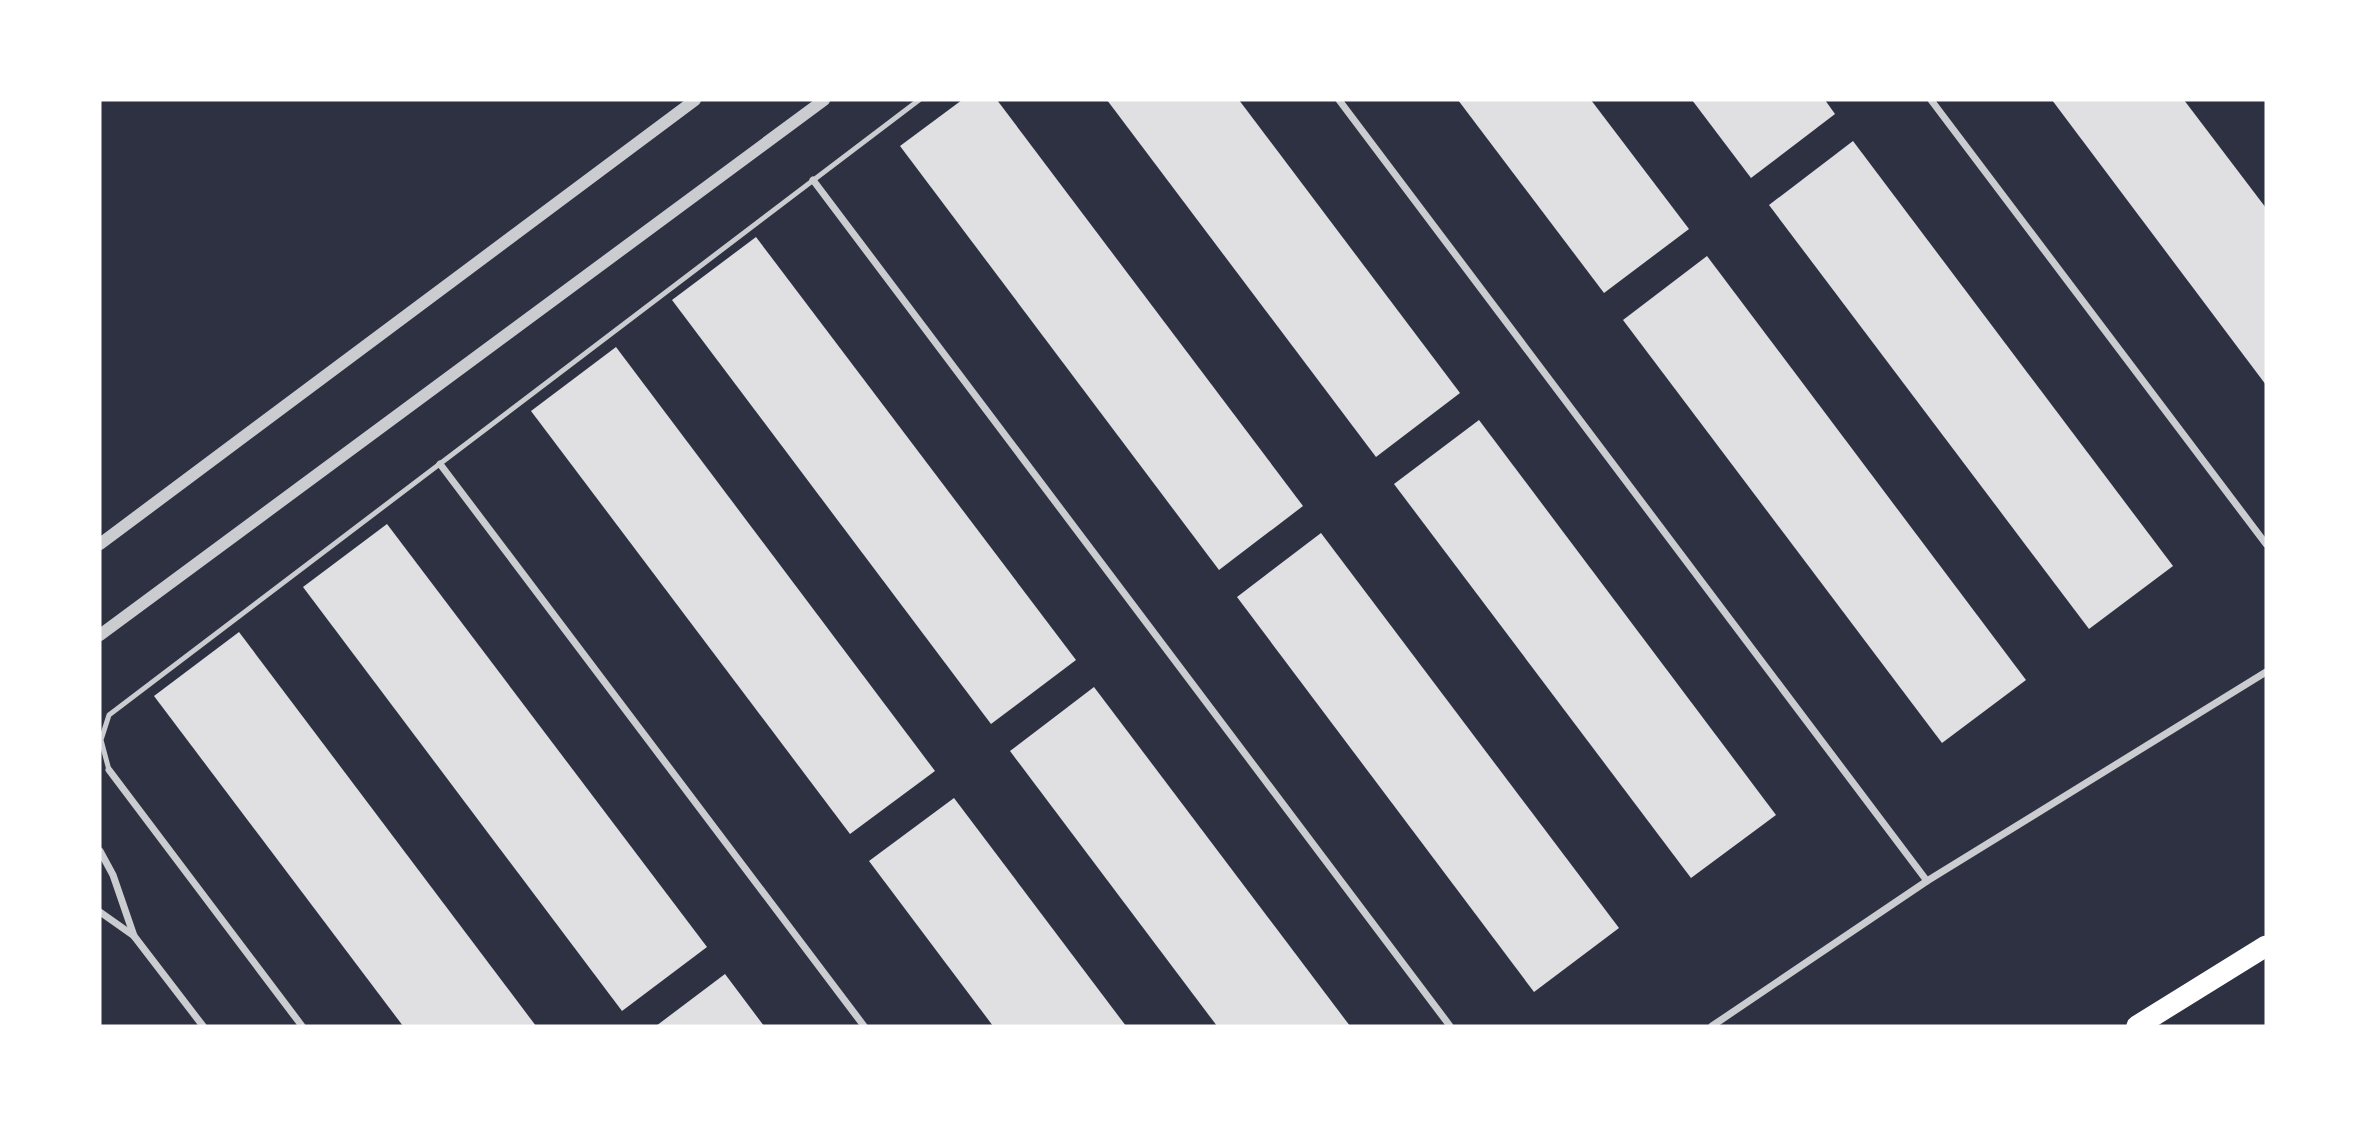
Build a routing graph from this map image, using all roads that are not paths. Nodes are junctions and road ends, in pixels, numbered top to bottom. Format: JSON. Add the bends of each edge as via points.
{"nodes":[{"id":1,"x":695,"y":100,"type":"edge"},
{"id":2,"x":824,"y":100,"type":"edge"},
{"id":3,"x":919,"y":100,"type":"edge"},
{"id":4,"x":1339,"y":100,"type":"edge"},
{"id":5,"x":1931,"y":100,"type":"edge"},
{"id":6,"x":813,"y":180,"type":"junction"},
{"id":7,"x":440,"y":464,"type":"junction"},
{"id":8,"x":100,"y":544,"type":"edge"},
{"id":9,"x":2266,"y":544,"type":"edge"},
{"id":10,"x":100,"y":635,"type":"edge"},
{"id":11,"x":2266,"y":672,"type":"edge"},
{"id":12,"x":110,"y":770,"type":"joint"},
{"id":13,"x":100,"y":850,"type":"edge"},
{"id":14,"x":1927,"y":881,"type":"junction"},
{"id":15,"x":100,"y":912,"type":"edge"},
{"id":16,"x":134,"y":936,"type":"junction"},
{"id":17,"x":2266,"y":946,"type":"edge"},
{"id":18,"x":203,"y":1026,"type":"edge"},
{"id":19,"x":302,"y":1026,"type":"edge"},
{"id":20,"x":864,"y":1026,"type":"edge"},
{"id":21,"x":1450,"y":1026,"type":"edge"},
{"id":22,"x":1712,"y":1026,"type":"edge"},
{"id":23,"x":2137,"y":1026,"type":"edge"}],
"edges":[{"from":1,"to":8,"type":"street"},
{"from":2,"to":10,"type":"street"},
{"from":3,"to":6,"type":"lane"},
{"from":4,"to":14,"type":"street"},
{"from":5,"to":9,"type":"street"},
{"from":6,"to":7,"type":"lane"},
{"from":6,"to":21,"type":"street"},
{"from":7,"to":12,"type":"lane","via":[[109,715],[101,740]]},
{"from":7,"to":20,"type":"street"},
{"from":11,"to":14,"type":"street"},
{"from":12,"to":19,"type":"street"},
{"from":13,"to":16,"type":"street"},
{"from":14,"to":22,"type":"street"},
{"from":15,"to":16,"type":"street"},
{"from":16,"to":18,"type":"street"},
{"from":17,"to":23,"type":"highway"}]}
